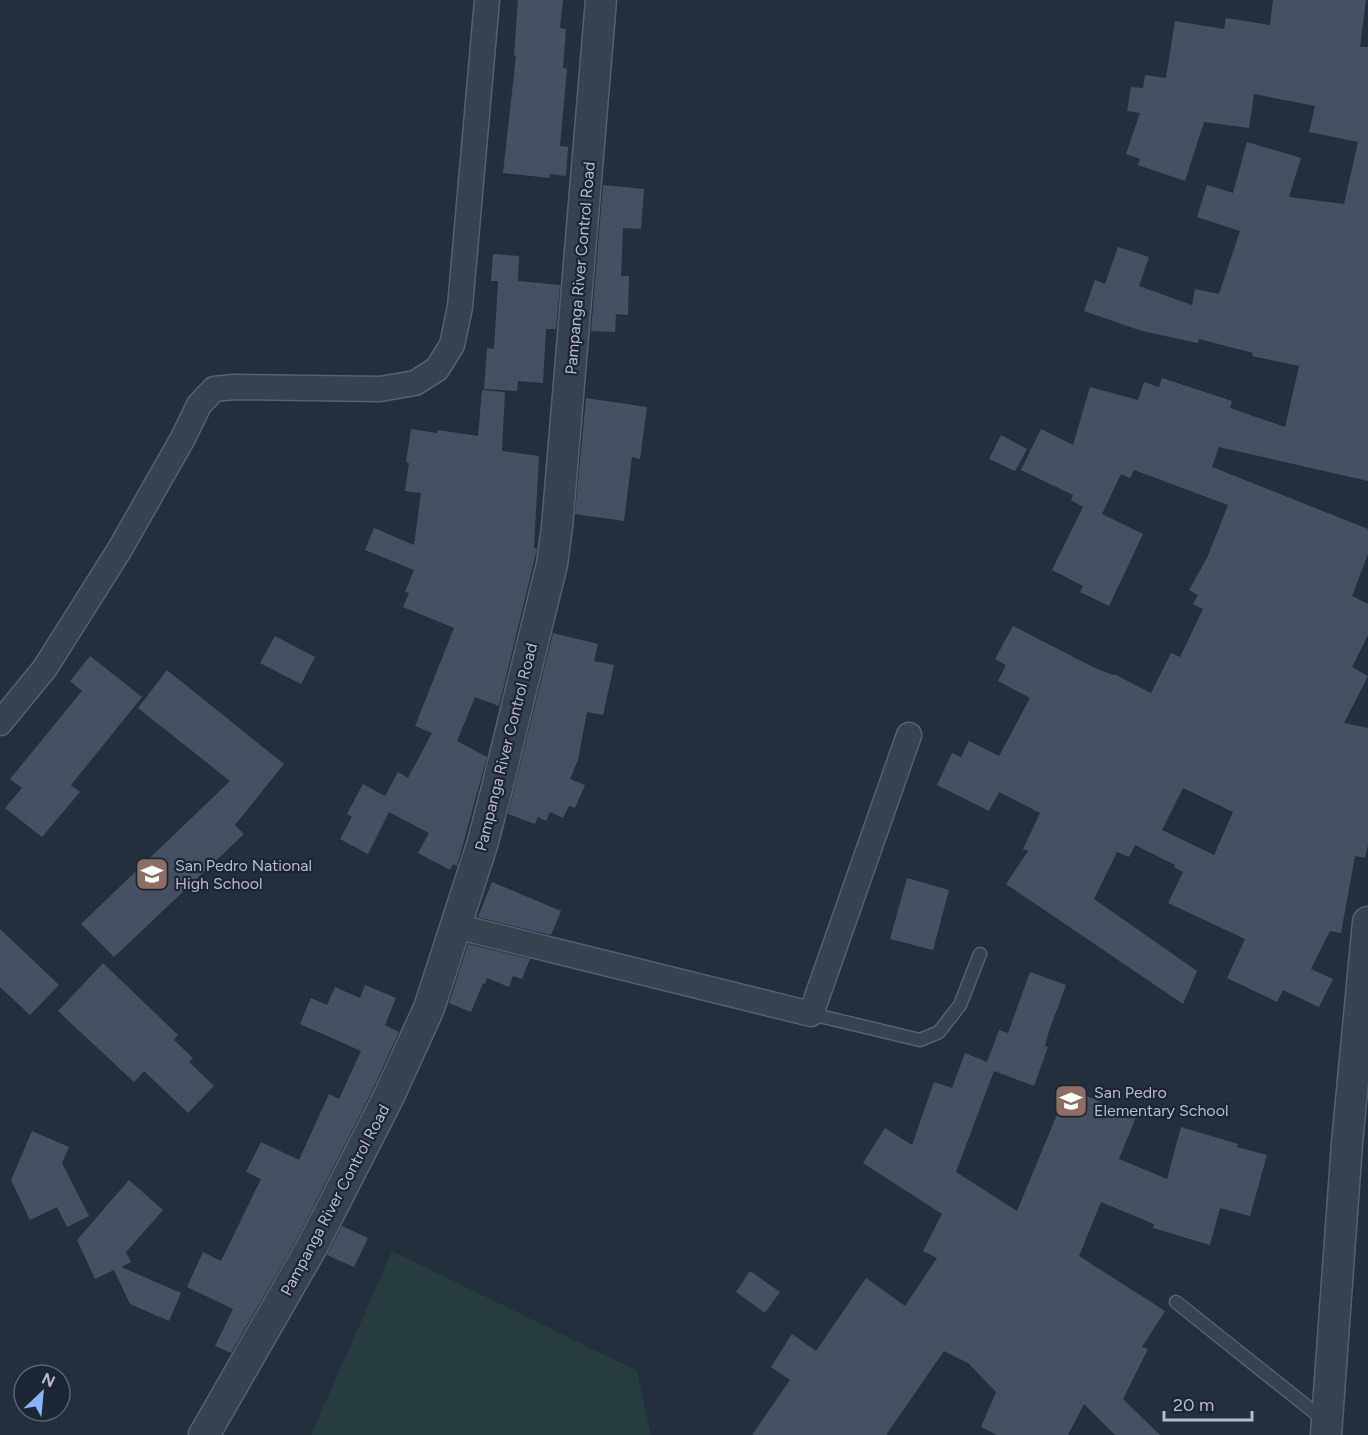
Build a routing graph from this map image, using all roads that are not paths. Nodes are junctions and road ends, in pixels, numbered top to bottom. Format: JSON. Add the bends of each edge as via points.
{"nodes":[{"id":1,"x":487,"y":0,"type":"edge"},
{"id":2,"x":601,"y":0,"type":"edge"},
{"id":3,"x":0,"y":723,"type":"edge"},
{"id":4,"x":909,"y":735,"type":"dead end"},
{"id":5,"x":1368,"y":922,"type":"edge"},
{"id":6,"x":455,"y":926,"type":"junction"},
{"id":7,"x":980,"y":954,"type":"dead end"},
{"id":8,"x":810,"y":1014,"type":"junction"},
{"id":9,"x":1176,"y":1302,"type":"dead end"},
{"id":10,"x":1326,"y":1429,"type":"edge"},
{"id":11,"x":204,"y":1435,"type":"edge"}],
"edges":[{"from":1,"to":3,"type":"street","via":[[460,307],[452,345],[437,369],[415,383],[380,389],[214,389],[199,405],[120,549],[45,668]]},
{"from":2,"to":6,"type":"street","name":"Pampanga River Control Road","via":[[552,564],[494,800]]},
{"from":4,"to":8,"type":"street"},
{"from":5,"to":10,"type":"street"},
{"from":6,"to":8,"type":"street"},
{"from":6,"to":11,"type":"street","name":"Pampanga River Control Road","via":[[429,1008],[389,1096],[313,1245]]},
{"from":7,"to":8,"type":"lane","via":[[960,1005],[939,1032],[920,1040]]},
{"from":9,"to":10,"type":"lane"}]}
